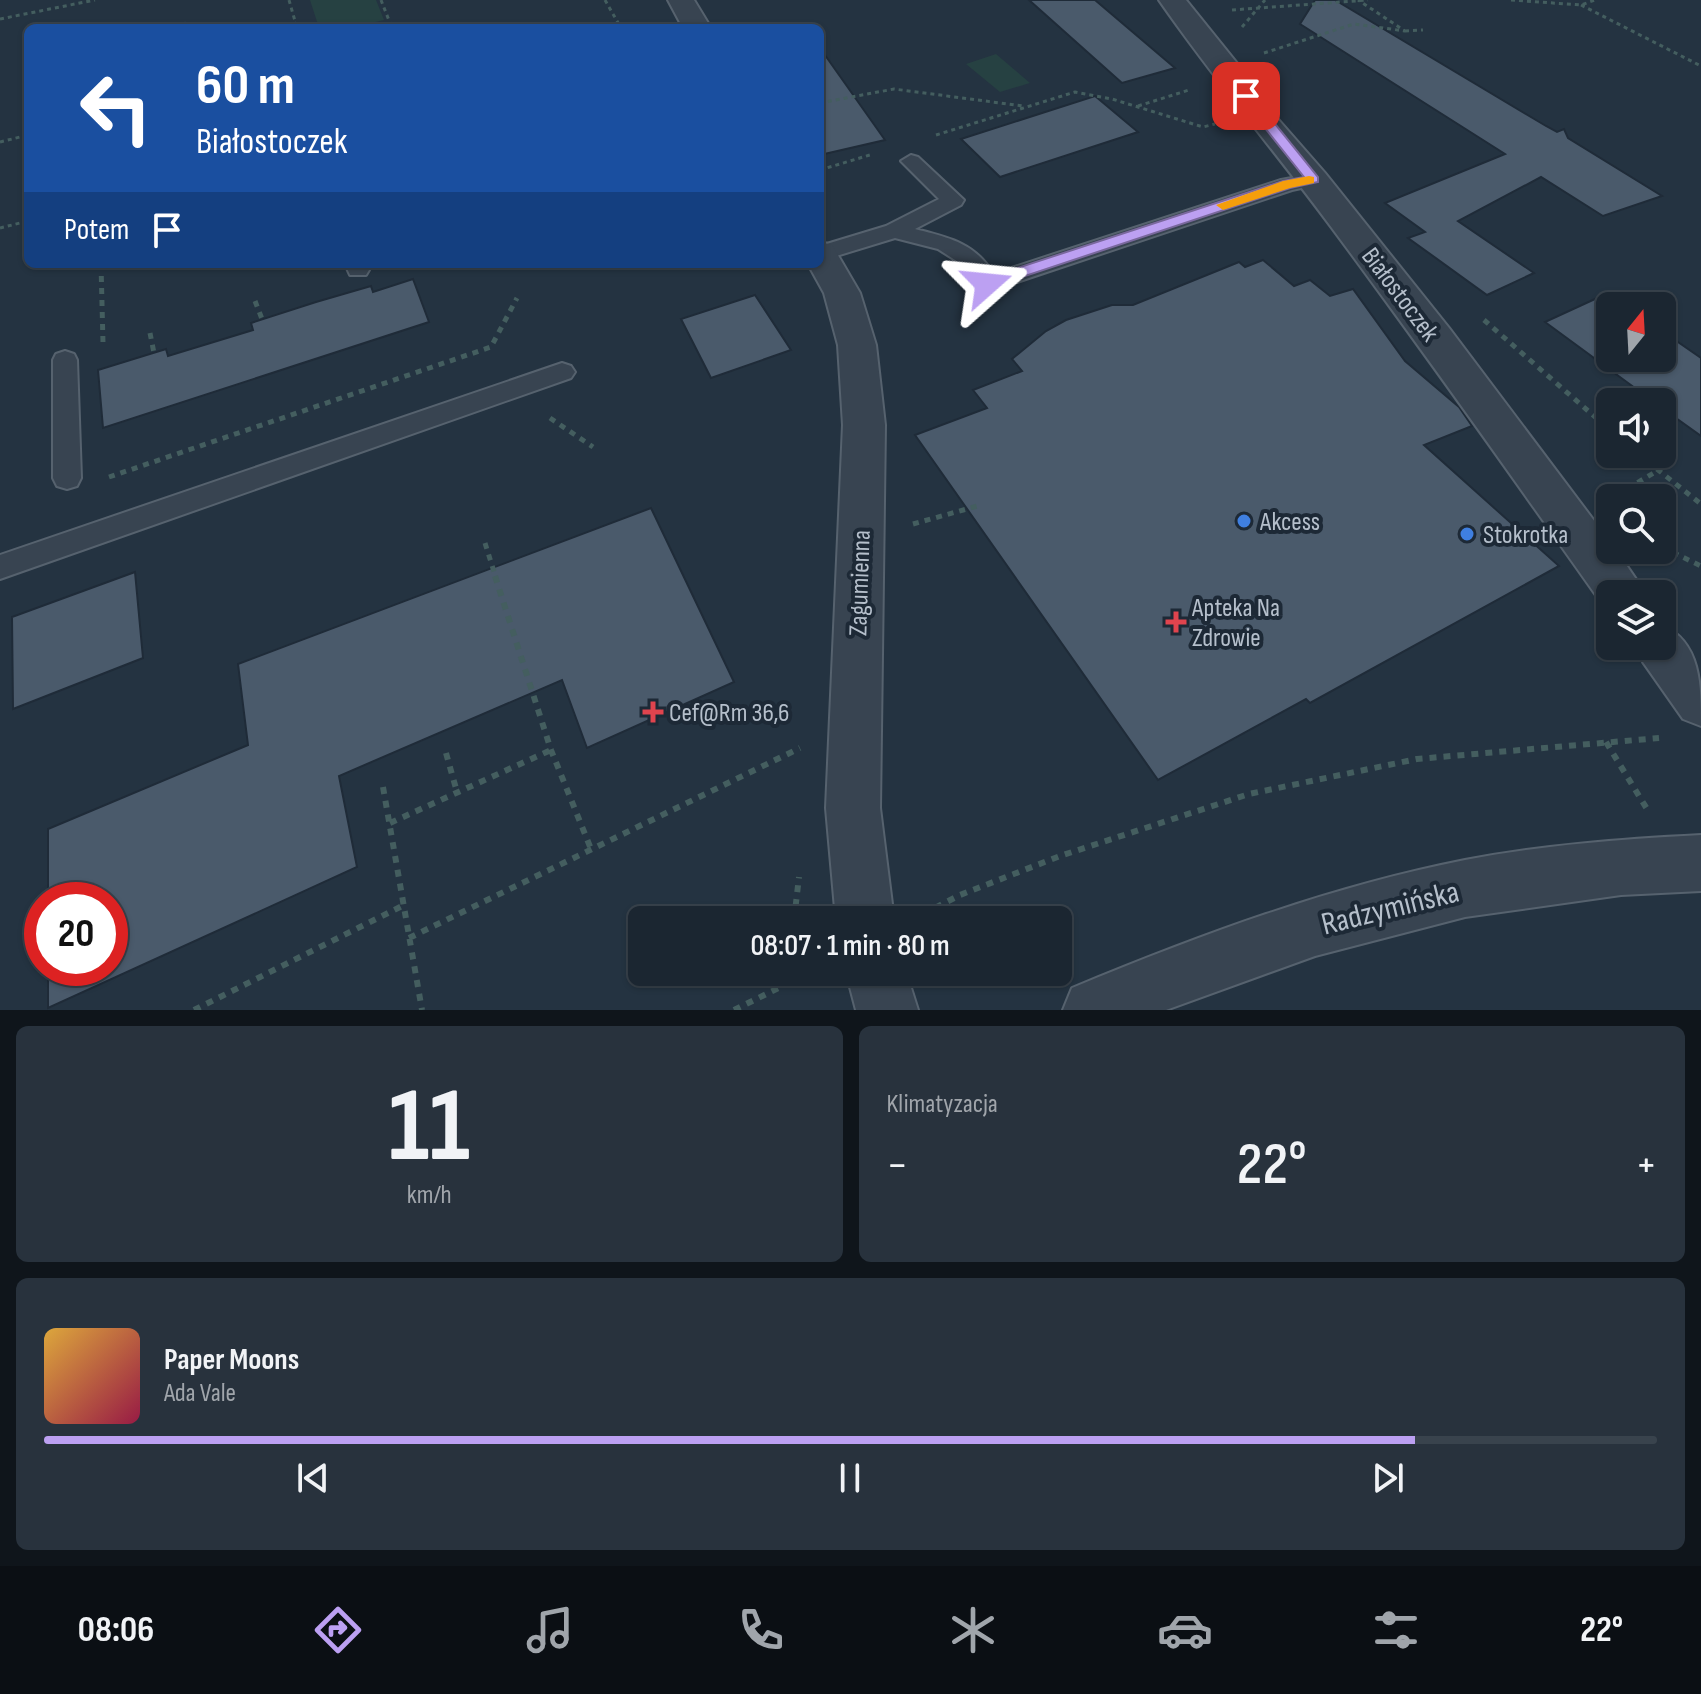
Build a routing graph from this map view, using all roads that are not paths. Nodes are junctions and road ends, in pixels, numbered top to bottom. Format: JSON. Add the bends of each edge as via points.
{"nodes":[{"id":1,"x":681,"y":0,"type":"edge"},
{"id":2,"x":1177,"y":6,"type":"edge"},
{"id":3,"x":695,"y":24,"type":"edge"},
{"id":4,"x":911,"y":161,"type":"dead end"},
{"id":5,"x":1311,"y":177,"type":"junction"},
{"id":6,"x":894,"y":231,"type":"junction"},
{"id":7,"x":824,"y":253,"type":"edge"},
{"id":8,"x":824,"y":261,"type":"edge"},
{"id":9,"x":65,"y":360,"type":"dead end"},
{"id":10,"x":562,"y":372,"type":"dead end"},
{"id":11,"x":67,"y":478,"type":"dead end"},
{"id":12,"x":0,"y":567,"type":"edge"},
{"id":13,"x":1612,"y":580,"type":"edge"},
{"id":14,"x":1665,"y":660,"type":"edge"},
{"id":15,"x":1685,"y":720,"type":"edge"},
{"id":16,"x":1701,"y":863,"type":"edge"},
{"id":17,"x":864,"y":906,"type":"edge"},
{"id":18,"x":880,"y":986,"type":"edge"},
{"id":19,"x":887,"y":1010,"type":"edge"},
{"id":20,"x":1094,"y":1010,"type":"edge"}],
"edges":[{"from":1,"to":3,"type":"street"},
{"from":2,"to":5,"type":"street","name":"Białostoczek"},
{"from":4,"to":6,"type":"lane","via":[[953,200]]},
{"from":5,"to":6,"type":"lane","via":[[987,284],[975,262],[946,244]]},
{"from":5,"to":13,"type":"street","name":"Białostoczek"},
{"from":6,"to":7,"type":"lane"},
{"from":8,"to":17,"type":"street","name":"Zagumienna","via":[[842,293],[857,345],[864,425],[853,808]]},
{"from":9,"to":11,"type":"lane"},
{"from":10,"to":12,"type":"lane"},
{"from":14,"to":15,"type":"street"},
{"from":16,"to":20,"type":"street","name":"Radzymińska","via":[[1541,875],[1426,895],[1291,931]]},
{"from":18,"to":19,"type":"street"}]}
